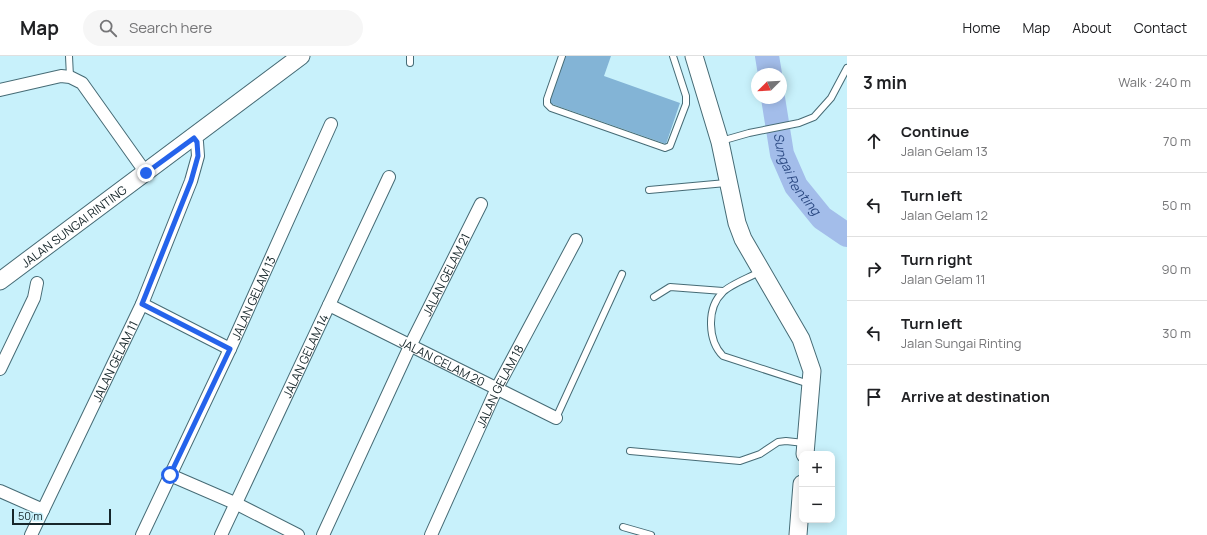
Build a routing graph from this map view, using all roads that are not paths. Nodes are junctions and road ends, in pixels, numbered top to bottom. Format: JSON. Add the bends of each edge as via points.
{"nodes":[{"id":1,"x":69,"y":56,"type":"edge"},
{"id":2,"x":302,"y":56,"type":"edge"},
{"id":3,"x":562,"y":56,"type":"edge"},
{"id":4,"x":673,"y":56,"type":"edge"},
{"id":5,"x":694,"y":56,"type":"edge"},
{"id":6,"x":847,"y":68,"type":"edge"},
{"id":7,"x":70,"y":77,"type":"junction"},
{"id":8,"x":0,"y":90,"type":"edge"},
{"id":9,"x":331,"y":124,"type":"dead end"},
{"id":10,"x":194,"y":138,"type":"junction"},
{"id":11,"x":720,"y":142,"type":"junction"},
{"id":12,"x":146,"y":173,"type":"junction"},
{"id":13,"x":389,"y":177,"type":"dead end"},
{"id":14,"x":728,"y":183,"type":"junction"},
{"id":15,"x":649,"y":190,"type":"dead end"},
{"id":16,"x":481,"y":204,"type":"dead end"},
{"id":17,"x":576,"y":240,"type":"dead end"},
{"id":18,"x":762,"y":271,"type":"junction"},
{"id":19,"x":622,"y":274,"type":"dead end"},
{"id":20,"x":0,"y":281,"type":"edge"},
{"id":21,"x":37,"y":283,"type":"dead end"},
{"id":22,"x":723,"y":291,"type":"junction"},
{"id":23,"x":654,"y":297,"type":"dead end"},
{"id":24,"x":142,"y":304,"type":"junction"},
{"id":25,"x":329,"y":305,"type":"junction"},
{"id":26,"x":411,"y":344,"type":"junction"},
{"id":27,"x":230,"y":349,"type":"junction"},
{"id":28,"x":0,"y":369,"type":"edge"},
{"id":29,"x":810,"y":384,"type":"junction"},
{"id":30,"x":497,"y":388,"type":"junction"},
{"id":31,"x":556,"y":418,"type":"joint"},
{"id":32,"x":805,"y":448,"type":"edge"},
{"id":33,"x":630,"y":451,"type":"dead end"},
{"id":34,"x":170,"y":475,"type":"junction"},
{"id":35,"x":802,"y":487,"type":"edge"},
{"id":36,"x":0,"y":490,"type":"edge"},
{"id":37,"x":237,"y":504,"type":"junction"},
{"id":38,"x":43,"y":510,"type":"junction"},
{"id":39,"x":623,"y":527,"type":"dead end"},
{"id":40,"x":31,"y":535,"type":"edge"},
{"id":41,"x":142,"y":535,"type":"edge"},
{"id":42,"x":221,"y":535,"type":"edge"},
{"id":43,"x":298,"y":535,"type":"edge"},
{"id":44,"x":323,"y":535,"type":"edge"},
{"id":45,"x":431,"y":535,"type":"edge"},
{"id":46,"x":651,"y":535,"type":"edge"},
{"id":47,"x":798,"y":535,"type":"edge"}],
"edges":[{"from":1,"to":7,"type":"lane"},
{"from":2,"to":10,"type":"street","name":"JALAN SUNGAI RINTING"},
{"from":3,"to":4,"type":"lane","via":[[547,99],[547,104],[551,108],[665,148],[670,146],[686,104],[686,96]]},
{"from":5,"to":11,"type":"street"},
{"from":6,"to":11,"type":"lane","via":[[831,98],[814,117]]},
{"from":7,"to":8,"type":"street","via":[[61,76]]},
{"from":7,"to":12,"type":"street","via":[[82,83],[90,93]]},
{"from":9,"to":27,"type":"street","name":"JALAN GELAM 13"},
{"from":10,"to":12,"type":"street","name":"JALAN SUNGAI RINTING"},
{"from":10,"to":24,"type":"street","name":"JALAN GELAM 11","via":[[197,142],[198,156],[191,181]]},
{"from":11,"to":14,"type":"street"},
{"from":12,"to":20,"type":"street","name":"JALAN SUNGAI RINTING"},
{"from":13,"to":25,"type":"street","name":"JALAN GELAM 14"},
{"from":14,"to":15,"type":"lane"},
{"from":14,"to":18,"type":"street","via":[[737,223]]},
{"from":16,"to":26,"type":"street","name":"JALAN GELAM 21"},
{"from":17,"to":30,"type":"street","name":"JALAN GELAM 18"},
{"from":18,"to":22,"type":"lane"},
{"from":18,"to":29,"type":"street","via":[[801,339],[812,371]]},
{"from":19,"to":31,"type":"lane"},
{"from":21,"to":28,"type":"street","via":[[34,298]]},
{"from":22,"to":23,"type":"lane","via":[[670,287]]},
{"from":22,"to":29,"type":"lane","via":[[715,302],[712,314],[712,341],[717,350],[723,356]]},
{"from":24,"to":27,"type":"street"},
{"from":24,"to":38,"type":"street","name":"JALAN GELAM 11"},
{"from":25,"to":26,"type":"street","name":"JALAN CELAM 20"},
{"from":25,"to":37,"type":"street","name":"JALAN GELAM 14"},
{"from":26,"to":30,"type":"street","name":"JALAN CELAM 20"},
{"from":26,"to":44,"type":"street","name":"JALAN GELAM 21"},
{"from":27,"to":34,"type":"street","name":"JALAN GELAM 13"},
{"from":29,"to":32,"type":"street"},
{"from":30,"to":31,"type":"street","name":"JALAN CELAM 20"},
{"from":30,"to":45,"type":"street","name":"JALAN GELAM 18"},
{"from":32,"to":33,"type":"lane","via":[[786,441],[778,442],[760,454],[740,461]]},
{"from":34,"to":37,"type":"street"},
{"from":34,"to":41,"type":"street","name":"JALAN GELAM 13"},
{"from":35,"to":47,"type":"street"},
{"from":36,"to":38,"type":"street"},
{"from":37,"to":42,"type":"street","name":"JALAN GELAM 14"},
{"from":37,"to":43,"type":"street"},
{"from":38,"to":40,"type":"street","name":"JALAN GELAM 11"},
{"from":39,"to":46,"type":"lane"}]}
